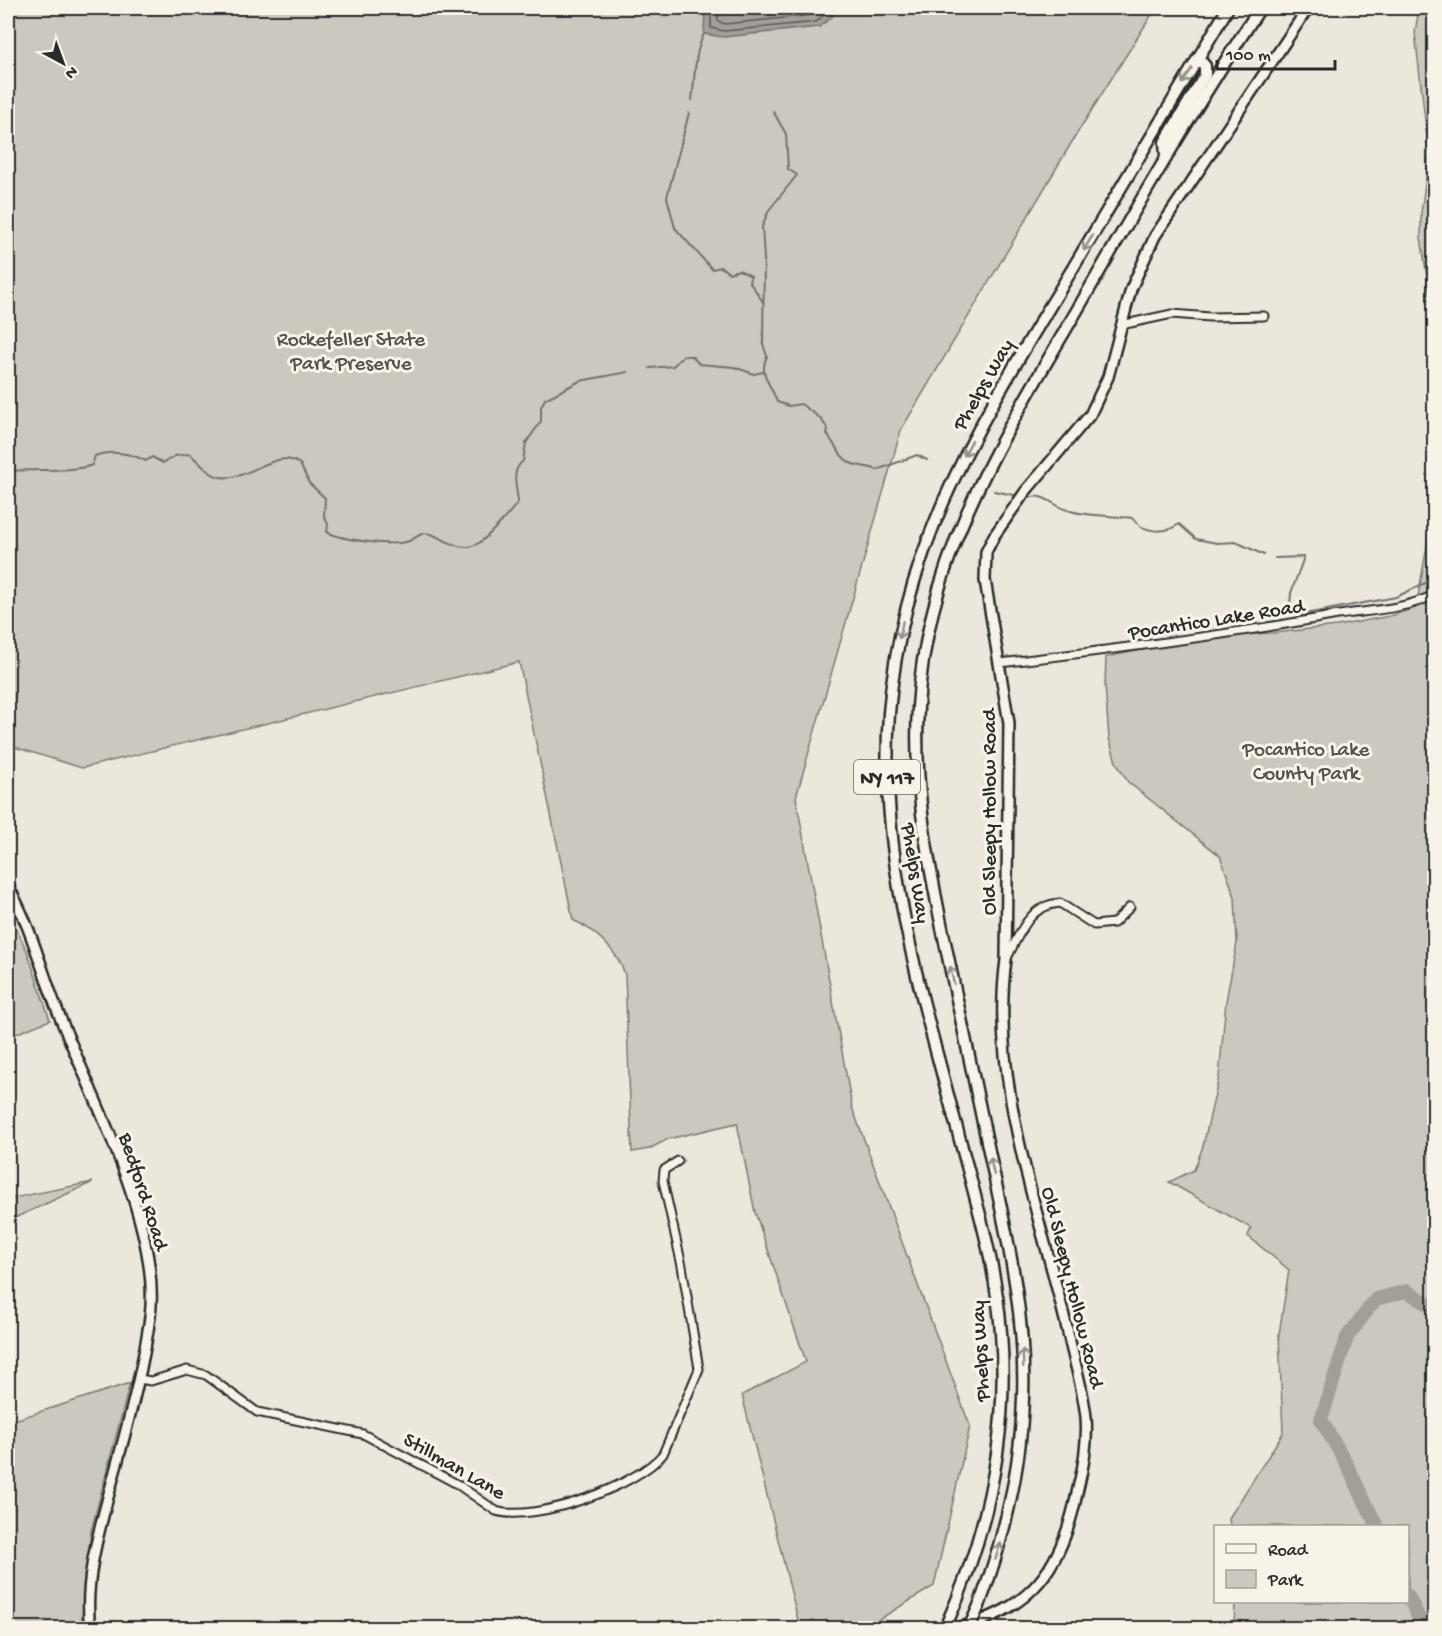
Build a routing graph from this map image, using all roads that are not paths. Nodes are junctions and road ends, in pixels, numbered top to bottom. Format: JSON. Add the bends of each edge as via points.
{"nodes":[{"id":1,"x":1228,"y":8,"type":"edge"},
{"id":2,"x":1260,"y":8,"type":"edge"},
{"id":3,"x":1308,"y":8,"type":"edge"},
{"id":4,"x":1198,"y":58,"type":"junction"},
{"id":5,"x":1166,"y":155,"type":"junction"},
{"id":6,"x":1264,"y":316,"type":"dead end"},
{"id":7,"x":1121,"y":325,"type":"junction"},
{"id":8,"x":1434,"y":595,"type":"edge"},
{"id":9,"x":1000,"y":663,"type":"junction"},
{"id":10,"x":8,"y":886,"type":"edge"},
{"id":11,"x":1130,"y":907,"type":"dead end"},
{"id":12,"x":1006,"y":960,"type":"junction"},
{"id":13,"x":678,"y":1161,"type":"dead end"},
{"id":14,"x":139,"y":1379,"type":"junction"},
{"id":15,"x":974,"y":1626,"type":"edge"},
{"id":16,"x":90,"y":1629,"type":"edge"},
{"id":17,"x":945,"y":1629,"type":"edge"},
{"id":18,"x":957,"y":1629,"type":"edge"}],
"edges":[{"from":1,"to":4,"type":"main road","name":"Phelps Way","number":"NY 117"},
{"from":2,"to":5,"type":"main road","name":"Phelps Way","number":"NY 117"},
{"from":3,"to":7,"type":"street","name":"Old Sleepy Hollow Road","via":[[1155,236],[1131,289]]},
{"from":4,"to":5,"type":"main road","via":[[1205,66],[1205,75],[1165,142]]},
{"from":4,"to":17,"type":"main road","name":"Phelps Way","number":"NY 117","one_way":true,"via":[[963,458],[920,561],[904,615],[894,672],[887,775],[897,887],[983,1228],[1001,1331],[1002,1415],[994,1477],[979,1540]]},
{"from":15,"to":5,"type":"main road","name":"Phelps Way","number":"NY 117","one_way":true,"bridge":true,"via":[[1014,1481],[1022,1417],[1023,1351],[1008,1244],[924,837],[917,750],[922,664],[940,579],[975,490]]},
{"from":6,"to":7,"type":"street","via":[[1173,314]]},
{"from":7,"to":9,"type":"street","name":"Old Sleepy Hollow Road","via":[[1108,377],[1089,415],[1025,492],[987,552],[985,580]]},
{"from":8,"to":9,"type":"street","name":"Pocantico Lake Road","via":[[1399,609]]},
{"from":9,"to":12,"type":"street","name":"Old Sleepy Hollow Road","via":[[1009,723]]},
{"from":10,"to":14,"type":"street","name":"Bedford Road","via":[[34,940],[58,1012],[125,1178],[149,1257],[150,1316]]},
{"from":11,"to":12,"type":"street","via":[[1114,923],[1094,925],[1060,903],[1043,906],[1028,919]]},
{"from":12,"to":15,"type":"street","name":"Old Sleepy Hollow Road","via":[[1002,1032],[1008,1076],[1082,1391],[1086,1445],[1069,1527],[1051,1567],[1023,1599],[1002,1614]]},
{"from":13,"to":14,"type":"street","name":"Stillman Lane","via":[[664,1170],[663,1181],[699,1369],[663,1454],[653,1466],[618,1487],[524,1514],[507,1514],[363,1434],[257,1412],[206,1375],[187,1370],[151,1381]]},
{"from":14,"to":16,"type":"street","name":"Bedford Road","via":[[92,1567]]},
{"from":15,"to":18,"type":"street","name":"Old Sleepy Hollow Road"}]}
